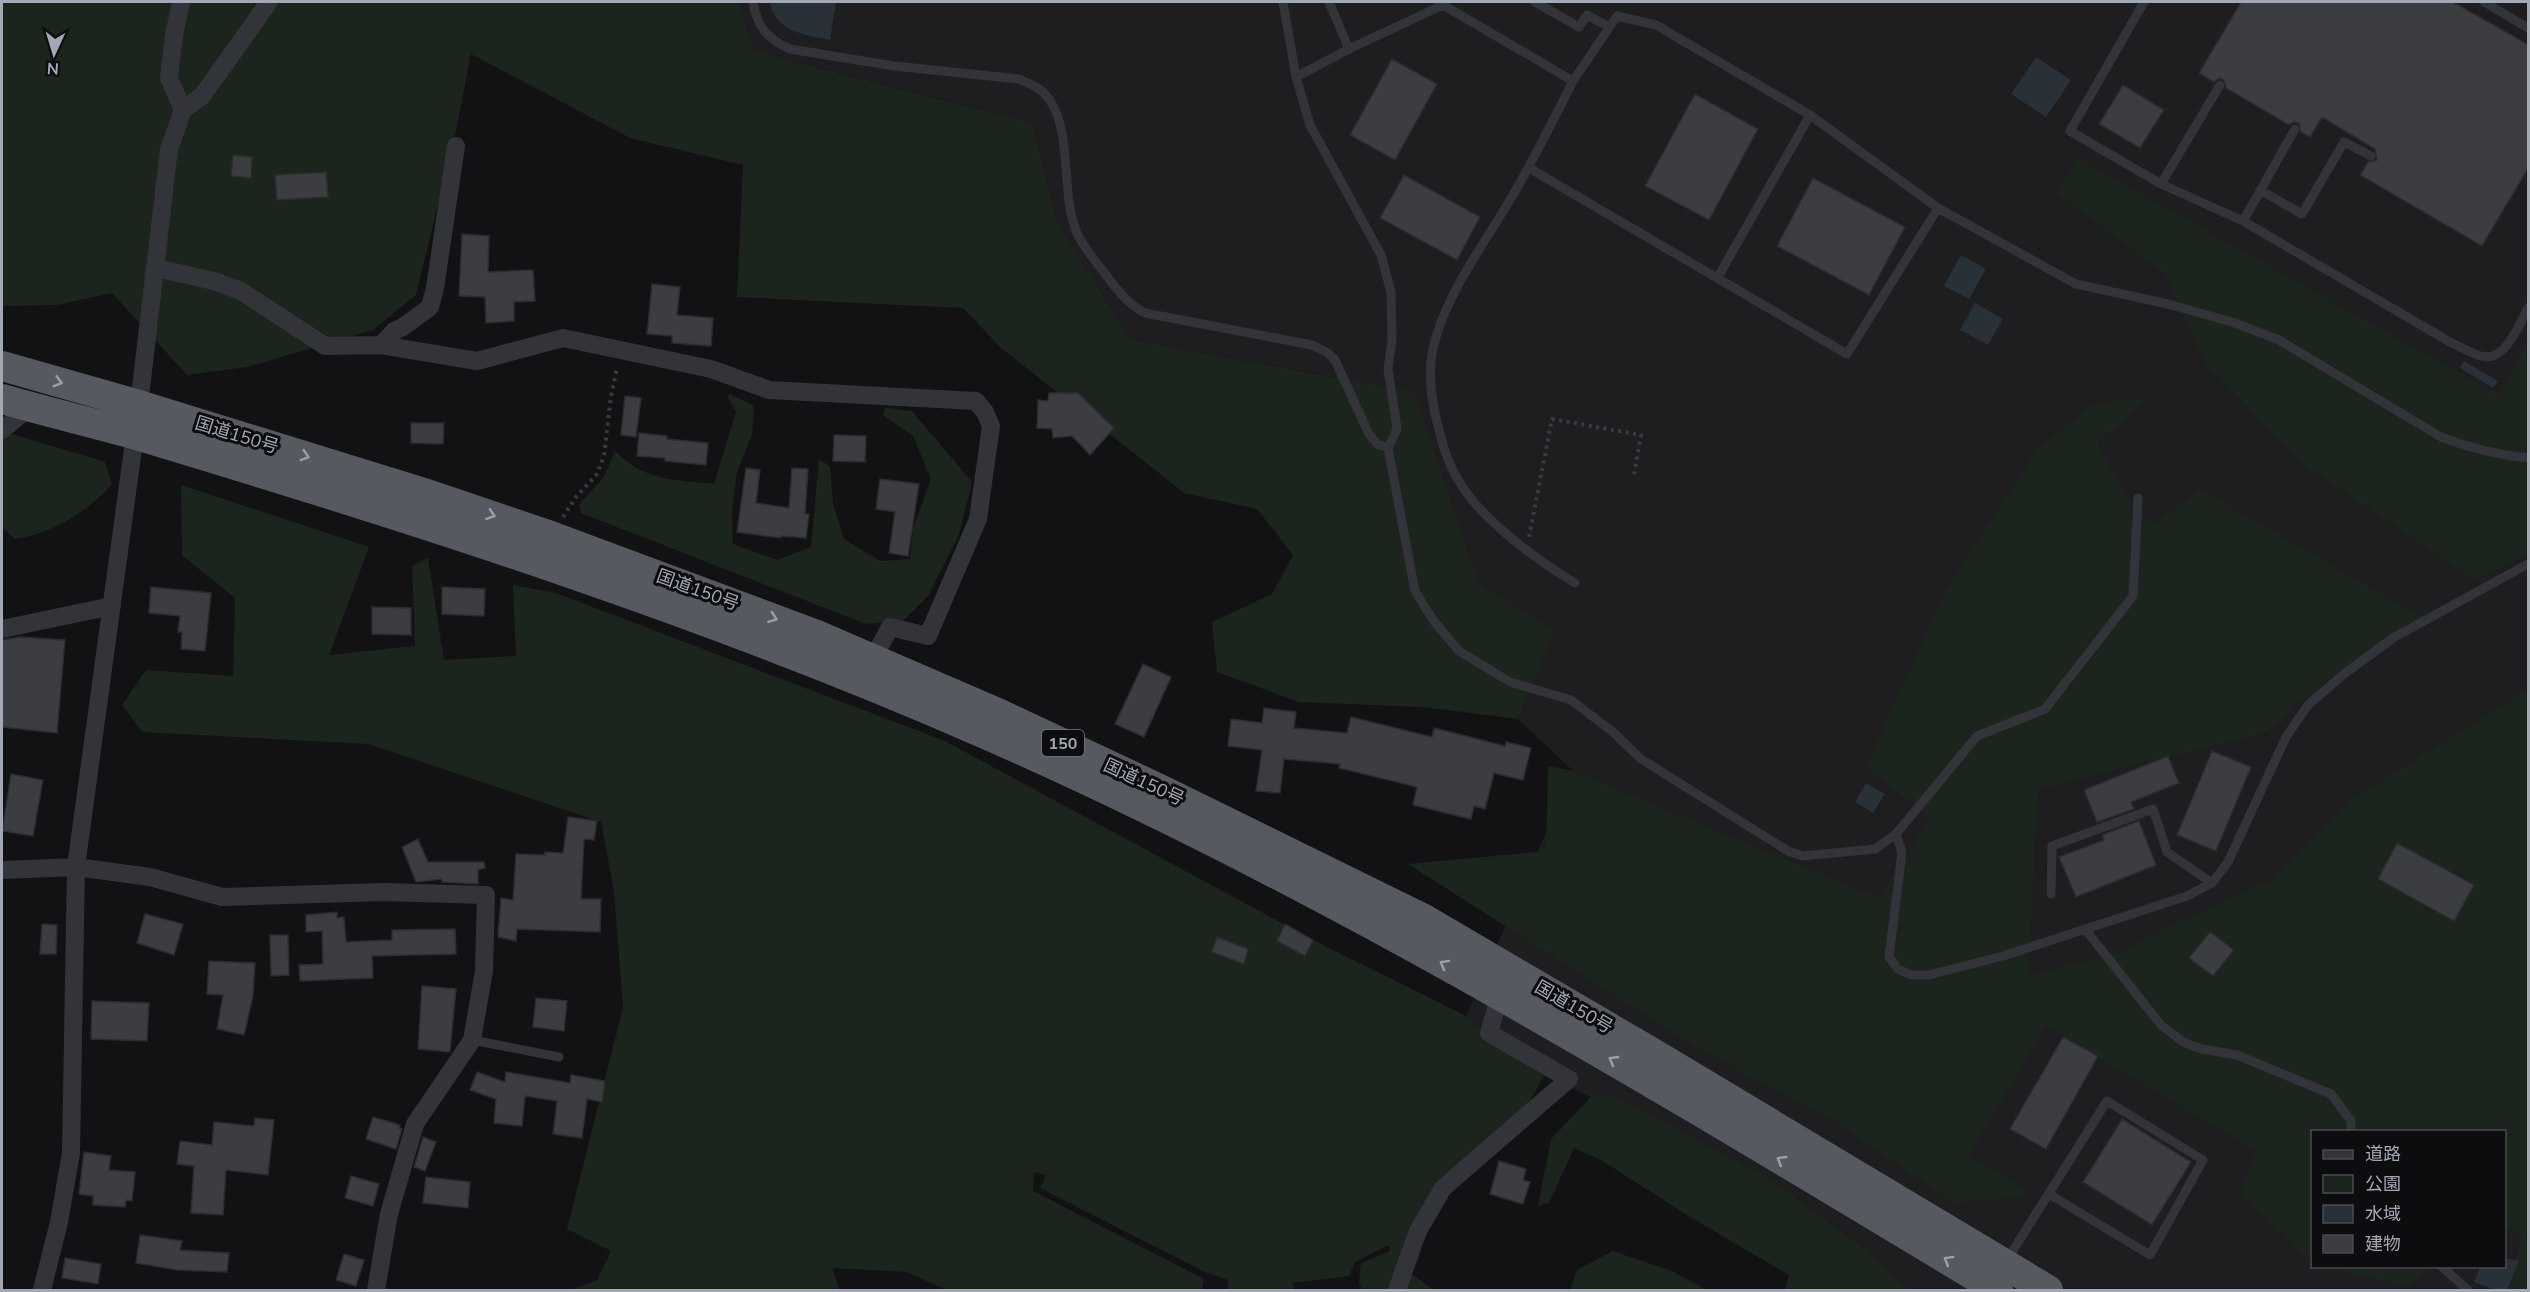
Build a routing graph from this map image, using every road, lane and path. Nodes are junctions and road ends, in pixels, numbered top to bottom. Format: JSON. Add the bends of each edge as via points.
{"nodes":[{"id":1,"x":181,"y":2,"type":"edge"},
{"id":2,"x":269,"y":2,"type":"edge"},
{"id":3,"x":753,"y":2,"type":"edge"},
{"id":4,"x":1283,"y":2,"type":"edge"},
{"id":5,"x":1329,"y":2,"type":"edge"},
{"id":6,"x":1535,"y":2,"type":"edge"},
{"id":7,"x":2144,"y":2,"type":"edge"},
{"id":8,"x":2484,"y":2,"type":"edge"},
{"id":9,"x":1441,"y":3,"type":"edge"},
{"id":10,"x":1609,"y":27,"type":"junction"},
{"id":11,"x":2529,"y":28,"type":"edge"},
{"id":12,"x":1349,"y":49,"type":"junction"},
{"id":13,"x":1296,"y":77,"type":"junction"},
{"id":14,"x":1573,"y":81,"type":"junction"},
{"id":15,"x":2220,"y":85,"type":"dead end"},
{"id":16,"x":183,"y":110,"type":"junction"},
{"id":17,"x":1810,"y":115,"type":"junction"},
{"id":18,"x":2295,"y":129,"type":"dead end"},
{"id":19,"x":456,"y":146,"type":"dead end"},
{"id":20,"x":2371,"y":156,"type":"dead end"},
{"id":21,"x":1529,"y":168,"type":"junction"},
{"id":22,"x":2161,"y":184,"type":"junction"},
{"id":23,"x":2260,"y":190,"type":"junction"},
{"id":24,"x":1938,"y":208,"type":"junction"},
{"id":25,"x":2243,"y":221,"type":"junction"},
{"id":26,"x":156,"y":268,"type":"junction"},
{"id":27,"x":1718,"y":277,"type":"junction"},
{"id":28,"x":2529,"y":308,"type":"edge"},
{"id":29,"x":381,"y":345,"type":"junction"},
{"id":30,"x":622,"y":350,"type":"junction"},
{"id":31,"x":2,"y":366,"type":"edge"},
{"id":32,"x":2,"y":399,"type":"edge"},
{"id":33,"x":139,"y":405,"type":"junction"},
{"id":34,"x":30,"y":407,"type":"junction"},
{"id":35,"x":2,"y":430,"type":"edge"},
{"id":36,"x":134,"y":434,"type":"junction"},
{"id":37,"x":1388,"y":448,"type":"junction"},
{"id":38,"x":2529,"y":458,"type":"edge"},
{"id":39,"x":1635,"y":475,"type":"dead end"},
{"id":40,"x":2138,"y":498,"type":"dead end"},
{"id":41,"x":551,"y":536,"type":"junction"},
{"id":42,"x":1527,"y":549,"type":"junction"},
{"id":43,"x":2529,"y":564,"type":"edge"},
{"id":44,"x":1575,"y":583,"type":"dead end"},
{"id":45,"x":112,"y":606,"type":"junction"},
{"id":46,"x":2,"y":629,"type":"edge"},
{"id":47,"x":873,"y":659,"type":"junction"},
{"id":48,"x":1896,"y":834,"type":"junction"},
{"id":49,"x":76,"y":867,"type":"junction"},
{"id":50,"x":2,"y":870,"type":"edge"},
{"id":51,"x":2212,"y":883,"type":"junction"},
{"id":52,"x":2051,"y":894,"type":"dead end"},
{"id":53,"x":2085,"y":929,"type":"junction"},
{"id":54,"x":1500,"y":995,"type":"junction"},
{"id":55,"x":472,"y":1040,"type":"junction"},
{"id":56,"x":559,"y":1057,"type":"dead end"},
{"id":57,"x":2352,"y":1130,"type":"edge"},
{"id":58,"x":2049,"y":1194,"type":"junction"},
{"id":59,"x":2443,"y":1268,"type":"edge"},
{"id":60,"x":2001,"y":1277,"type":"edge"},
{"id":61,"x":42,"y":1290,"type":"edge"},
{"id":62,"x":376,"y":1290,"type":"edge"},
{"id":63,"x":1397,"y":1290,"type":"edge"},
{"id":64,"x":2048,"y":1290,"type":"edge"},
{"id":65,"x":2468,"y":1290,"type":"edge"}],
"edges":[{"from":1,"to":16,"type":"street","via":[[169,78]]},
{"from":2,"to":16,"type":"street","via":[[202,96]]},
{"from":3,"to":37,"type":"lane","via":[[764,32],[790,49],[894,66],[1019,79],[1033,85],[1043,93],[1060,123],[1067,190],[1077,234],[1135,308],[1312,345],[1328,353],[1335,360],[1369,434],[1377,444]]},
{"from":4,"to":13,"type":"lane"},
{"from":5,"to":12,"type":"lane"},
{"from":6,"to":10,"type":"lane","via":[[1579,27],[1587,15]]},
{"from":7,"to":22,"type":"lane","via":[[2070,131]]},
{"from":8,"to":11,"type":"lane"},
{"from":9,"to":12,"type":"lane"},
{"from":9,"to":14,"type":"lane"},
{"from":10,"to":14,"type":"lane"},
{"from":10,"to":17,"type":"lane","via":[[1617,16],[1656,25]]},
{"from":12,"to":13,"type":"lane"},
{"from":13,"to":37,"type":"lane","via":[[1310,125],[1381,255],[1391,292],[1388,369],[1397,429]]},
{"from":14,"to":21,"type":"lane"},
{"from":15,"to":22,"type":"lane"},
{"from":16,"to":26,"type":"street","via":[[169,149]]},
{"from":17,"to":24,"type":"lane"},
{"from":17,"to":27,"type":"lane"},
{"from":18,"to":23,"type":"lane"},
{"from":19,"to":29,"type":"street","via":[[430,307],[394,331]]},
{"from":20,"to":23,"type":"lane","via":[[2344,142],[2302,214]]},
{"from":21,"to":27,"type":"lane"},
{"from":21,"to":42,"type":"lane","via":[[1450,300],[1435,339],[1431,372],[1440,438],[1462,486],[1485,514]]},
{"from":22,"to":25,"type":"lane"},
{"from":23,"to":25,"type":"lane"},
{"from":24,"to":27,"type":"lane","via":[[1847,354]]},
{"from":24,"to":38,"type":"lane","via":[[2076,284],[2235,323],[2279,340],[2441,437],[2505,456]]},
{"from":25,"to":28,"type":"lane","via":[[2482,357],[2493,357],[2503,351]]},
{"from":26,"to":29,"type":"street","via":[[241,291],[325,346]]},
{"from":26,"to":33,"type":"street"},
{"from":29,"to":30,"type":"street","via":[[477,361],[563,338]]},
{"from":30,"to":41,"type":"path","via":[[611,396],[604,456],[597,474],[576,497]]},
{"from":30,"to":47,"type":"street","via":[[711,369],[769,390],[976,401],[985,412],[991,426],[978,519],[928,636],[890,627]]},
{"from":31,"to":33,"type":"highway","name":"国道150号","number":"150","one_way":true},
{"from":32,"to":34,"type":"highway","name":"国道150号","number":"150"},
{"from":33,"to":36,"type":"street"},
{"from":33,"to":41,"type":"highway","name":"国道150号","number":"150","one_way":true},
{"from":34,"to":35,"type":"street"},
{"from":34,"to":36,"type":"highway","name":"国道150号","number":"150"},
{"from":36,"to":45,"type":"street"},
{"from":54,"to":36,"type":"highway","name":"国道150号","number":"150","one_way":true,"via":[[1329,900],[1151,811],[984,733],[809,660],[486,544]]},
{"from":37,"to":48,"type":"lane","via":[[1415,591],[1459,651],[1510,682],[1571,700],[1641,759],[1788,850],[1803,856],[1875,849]]},
{"from":39,"to":42,"type":"path","via":[[1641,435],[1552,419]]},
{"from":40,"to":48,"type":"lane","via":[[2133,596],[2045,709],[1977,736]]},
{"from":41,"to":47,"type":"highway","name":"国道150号","number":"150","one_way":true},
{"from":42,"to":44,"type":"lane"},
{"from":43,"to":51,"type":"lane","via":[[2393,638],[2308,705],[2286,737],[2228,862]]},
{"from":45,"to":46,"type":"street"},
{"from":45,"to":49,"type":"street"},
{"from":47,"to":60,"type":"highway","name":"国道150号","number":"150","via":[[1156,787],[1424,919],[1656,1055]]},
{"from":48,"to":53,"type":"lane","via":[[1902,852],[1888,957],[1898,969],[1911,975],[1929,975]]},
{"from":49,"to":50,"type":"street"},
{"from":49,"to":55,"type":"street","via":[[150,877],[222,897],[383,892],[486,895],[484,971]]},
{"from":49,"to":61,"type":"street","via":[[70,1153],[59,1222]]},
{"from":51,"to":52,"type":"lane","via":[[2167,852],[2153,809],[2052,846]]},
{"from":51,"to":53,"type":"lane","via":[[2187,896]]},
{"from":53,"to":57,"type":"lane","via":[[2161,1025],[2183,1042],[2237,1055],[2331,1094],[2351,1120]]},
{"from":60,"to":54,"type":"highway","name":"国道150号","number":"150","one_way":true},
{"from":54,"to":63,"type":"street","via":[[1489,1033],[1569,1079],[1443,1188],[1418,1231]]},
{"from":55,"to":56,"type":"lane"},
{"from":55,"to":62,"type":"street","via":[[415,1124],[389,1214]]},
{"from":58,"to":58,"type":"lane","via":[[2107,1101],[2203,1160],[2150,1255]]},
{"from":58,"to":60,"type":"lane"},
{"from":59,"to":65,"type":"lane"},
{"from":60,"to":64,"type":"highway","name":"国道150号","number":"150"}]}
